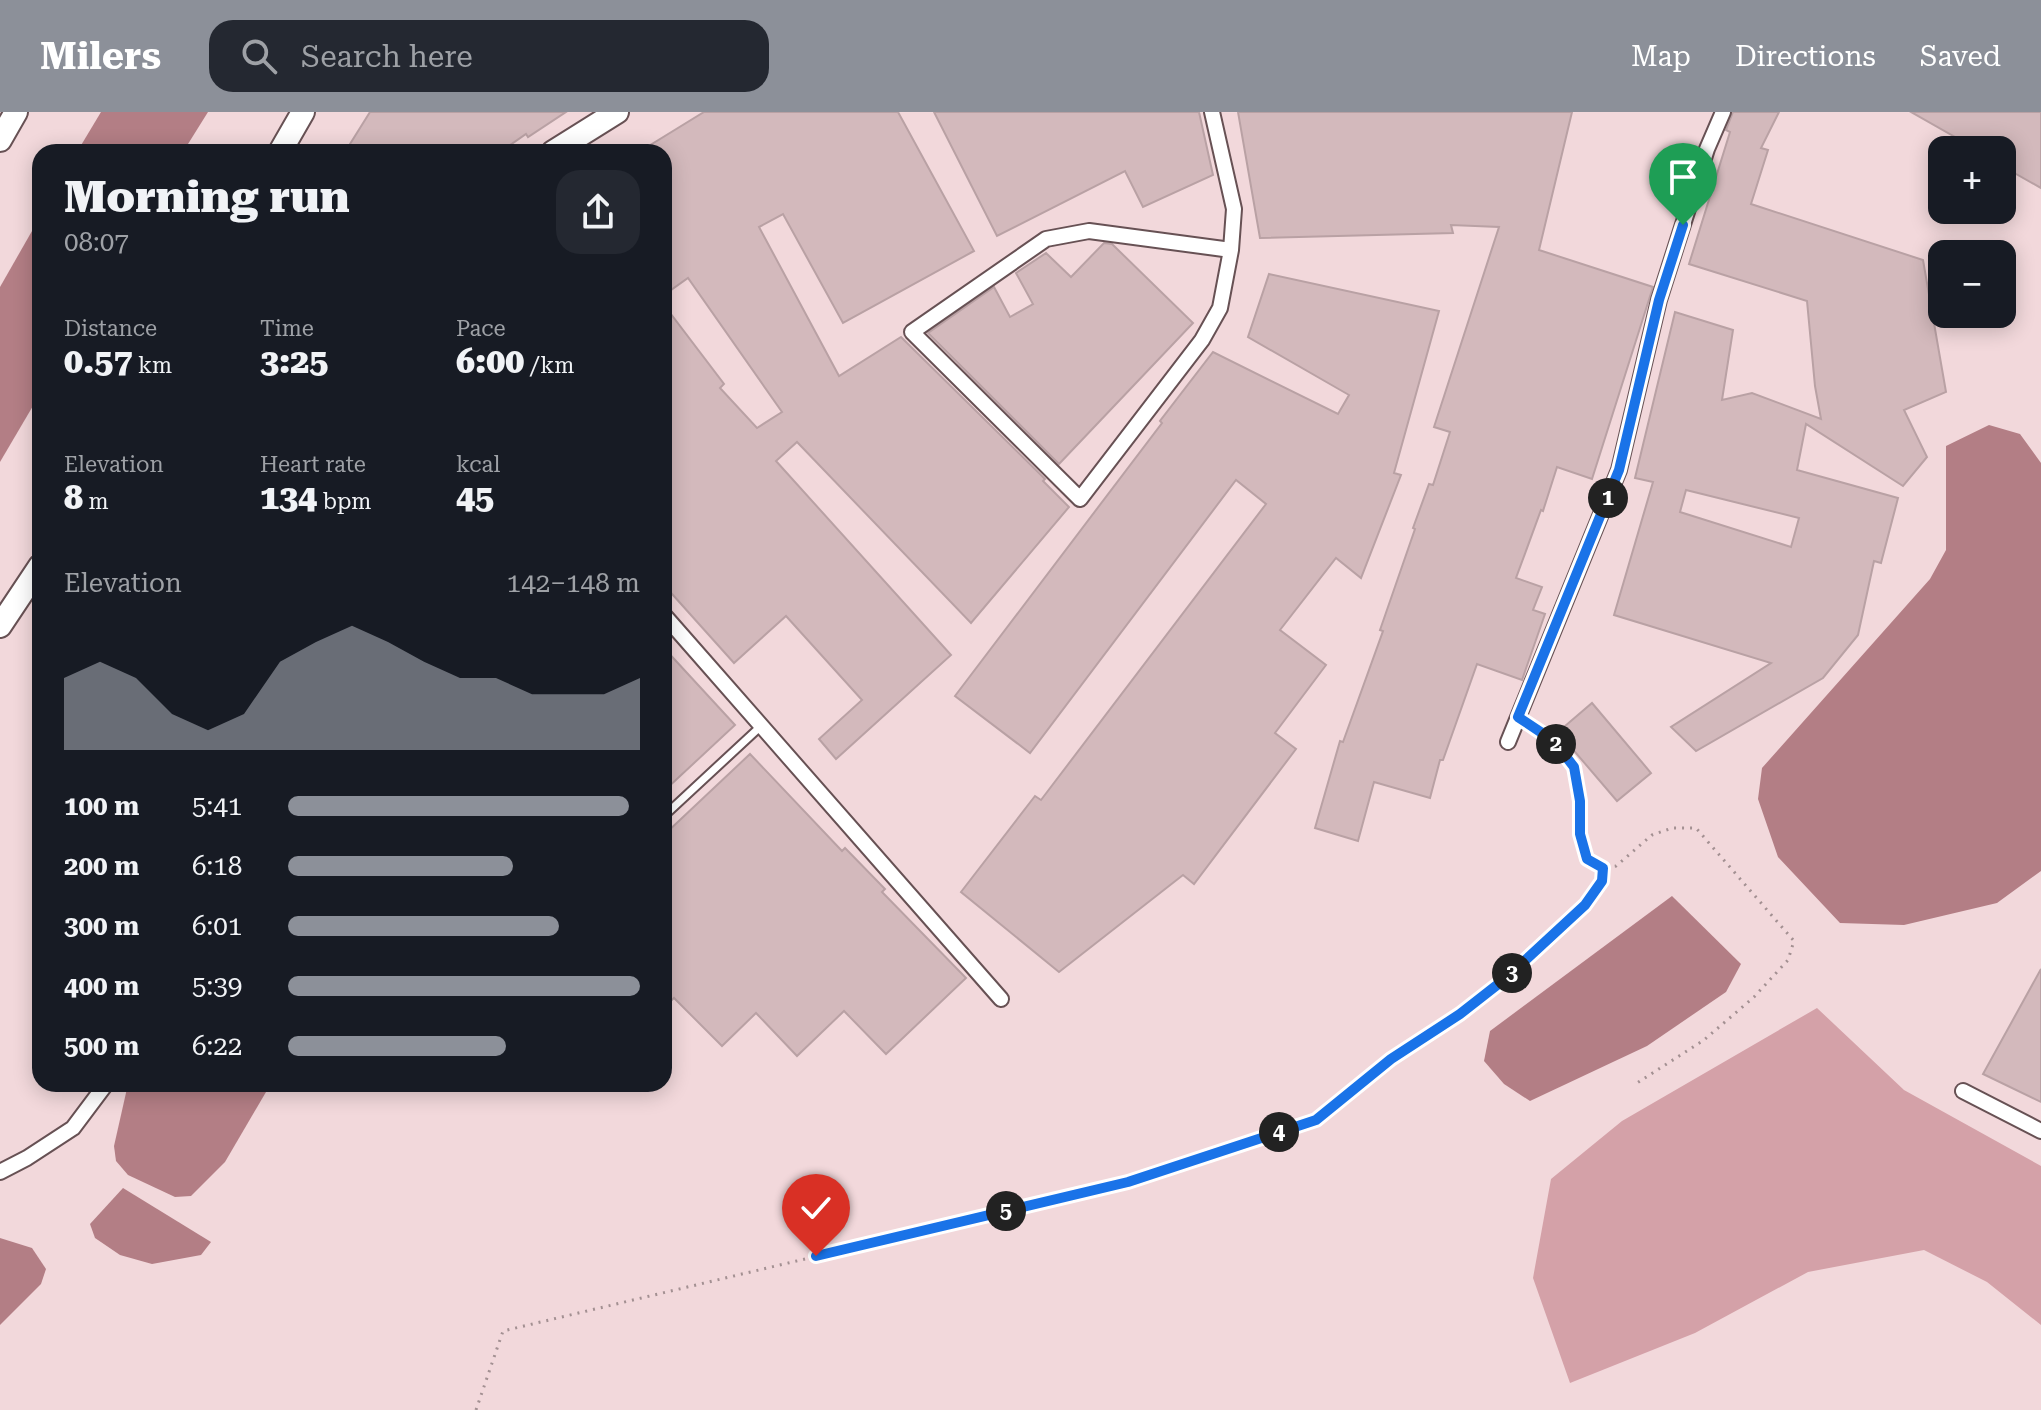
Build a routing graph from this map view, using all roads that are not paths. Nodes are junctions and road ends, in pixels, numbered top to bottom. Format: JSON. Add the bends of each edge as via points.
{"nodes":[{"id":1,"x":16,"y":112,"type":"edge"},
{"id":2,"x":303,"y":112,"type":"edge"},
{"id":3,"x":617,"y":112,"type":"edge"},
{"id":4,"x":1212,"y":112,"type":"edge"},
{"id":5,"x":1723,"y":112,"type":"edge"},
{"id":6,"x":0,"y":140,"type":"edge"},
{"id":7,"x":285,"y":144,"type":"edge"},
{"id":8,"x":566,"y":144,"type":"edge"},
{"id":9,"x":1231,"y":250,"type":"junction"},
{"id":10,"x":32,"y":578,"type":"edge"},
{"id":11,"x":672,"y":624,"type":"edge"},
{"id":12,"x":0,"y":626,"type":"edge"},
{"id":13,"x":761,"y":726,"type":"junction"},
{"id":14,"x":1508,"y":742,"type":"dead end"},
{"id":15,"x":672,"y":809,"type":"edge"},
{"id":16,"x":1001,"y":999,"type":"dead end"},
{"id":17,"x":1963,"y":1091,"type":"dead end"},
{"id":18,"x":100,"y":1092,"type":"edge"},
{"id":19,"x":2041,"y":1131,"type":"edge"},
{"id":20,"x":0,"y":1172,"type":"edge"}],
"edges":[{"from":1,"to":6,"type":"main road"},
{"from":2,"to":7,"type":"main road"},
{"from":3,"to":8,"type":"main road"},
{"from":4,"to":9,"type":"street","via":[[1234,209]]},
{"from":5,"to":14,"type":"street","via":[[1659,300],[1619,470]]},
{"from":9,"to":9,"type":"street","via":[[1220,308],[1202,340],[1080,499],[912,332],[1046,239],[1089,231]]},
{"from":10,"to":12,"type":"main road"},
{"from":11,"to":13,"type":"street"},
{"from":13,"to":15,"type":"lane"},
{"from":13,"to":16,"type":"street"},
{"from":17,"to":19,"type":"street"},
{"from":18,"to":20,"type":"street","via":[[73,1128]]}]}
